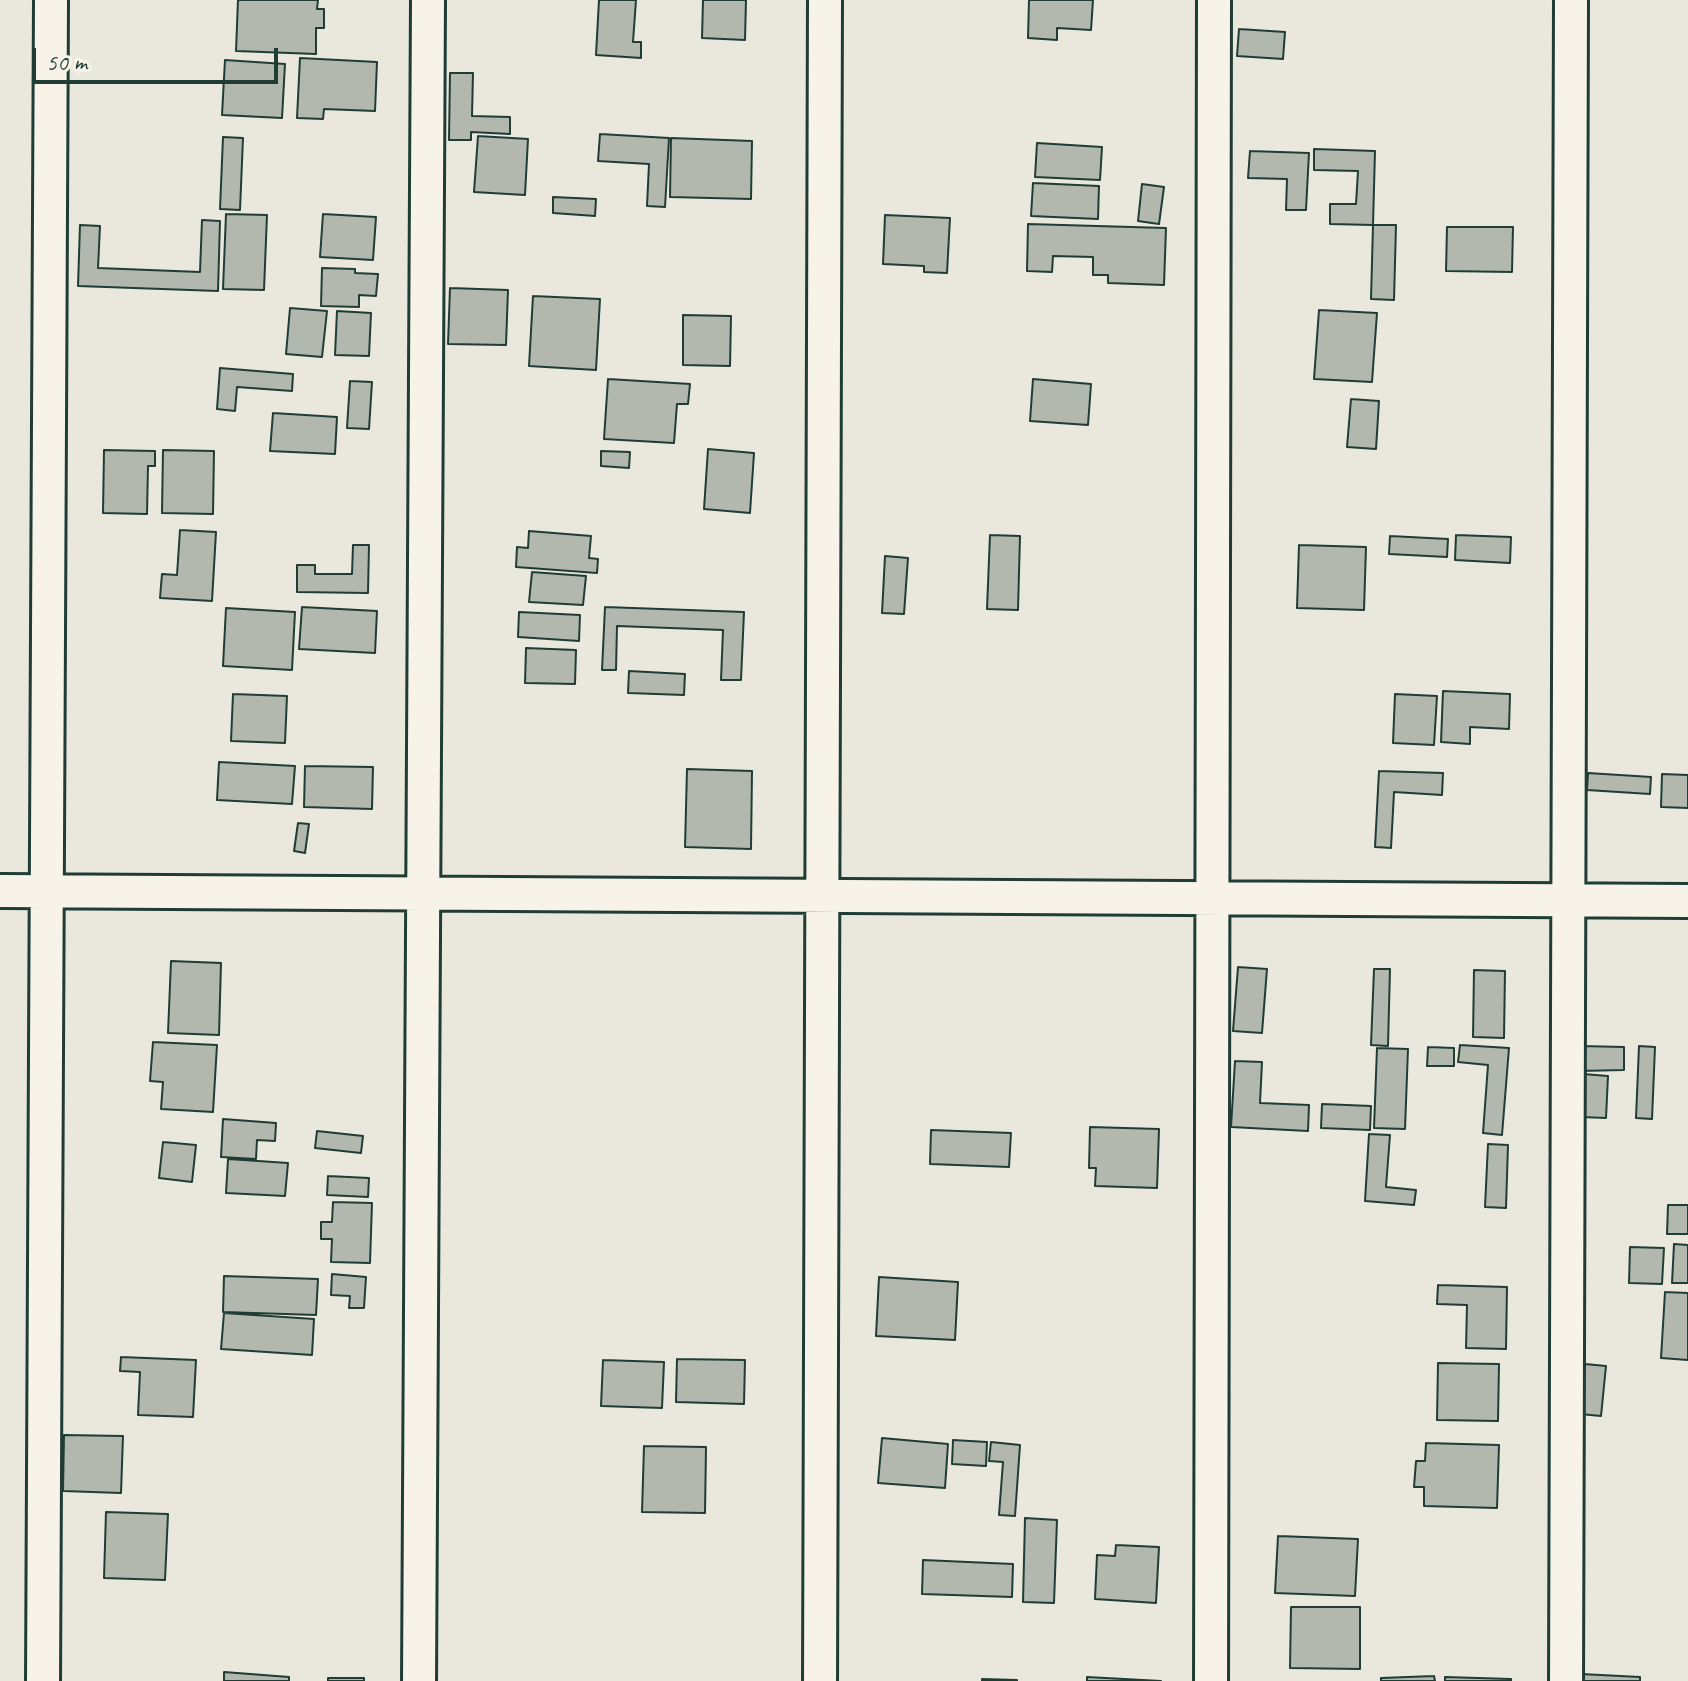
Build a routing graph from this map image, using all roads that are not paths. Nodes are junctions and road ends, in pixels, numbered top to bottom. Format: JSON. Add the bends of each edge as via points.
{"nodes":[{"id":1,"x":51,"y":0,"type":"edge"},
{"id":2,"x":428,"y":0,"type":"edge"},
{"id":3,"x":825,"y":0,"type":"edge"},
{"id":4,"x":1214,"y":0,"type":"edge"},
{"id":5,"x":1571,"y":0,"type":"edge"},
{"id":6,"x":0,"y":891,"type":"edge"},
{"id":7,"x":47,"y":892,"type":"junction"},
{"id":8,"x":423,"y":894,"type":"junction"},
{"id":9,"x":822,"y":896,"type":"junction"},
{"id":10,"x":1212,"y":898,"type":"junction"},
{"id":11,"x":1568,"y":900,"type":"junction"},
{"id":12,"x":1688,"y":901,"type":"edge"},
{"id":13,"x":43,"y":1681,"type":"edge"},
{"id":14,"x":419,"y":1681,"type":"edge"},
{"id":15,"x":820,"y":1681,"type":"edge"},
{"id":16,"x":1211,"y":1681,"type":"edge"},
{"id":17,"x":1566,"y":1681,"type":"edge"}],
"edges":[{"from":1,"to":7,"type":"street"},
{"from":2,"to":8,"type":"street"},
{"from":3,"to":9,"type":"street"},
{"from":4,"to":10,"type":"street"},
{"from":5,"to":11,"type":"street"},
{"from":6,"to":7,"type":"street"},
{"from":7,"to":8,"type":"street"},
{"from":7,"to":13,"type":"street"},
{"from":8,"to":9,"type":"street"},
{"from":8,"to":14,"type":"street"},
{"from":9,"to":10,"type":"street"},
{"from":9,"to":15,"type":"street"},
{"from":10,"to":11,"type":"street"},
{"from":10,"to":16,"type":"street"},
{"from":11,"to":12,"type":"street"},
{"from":11,"to":17,"type":"street"}]}
